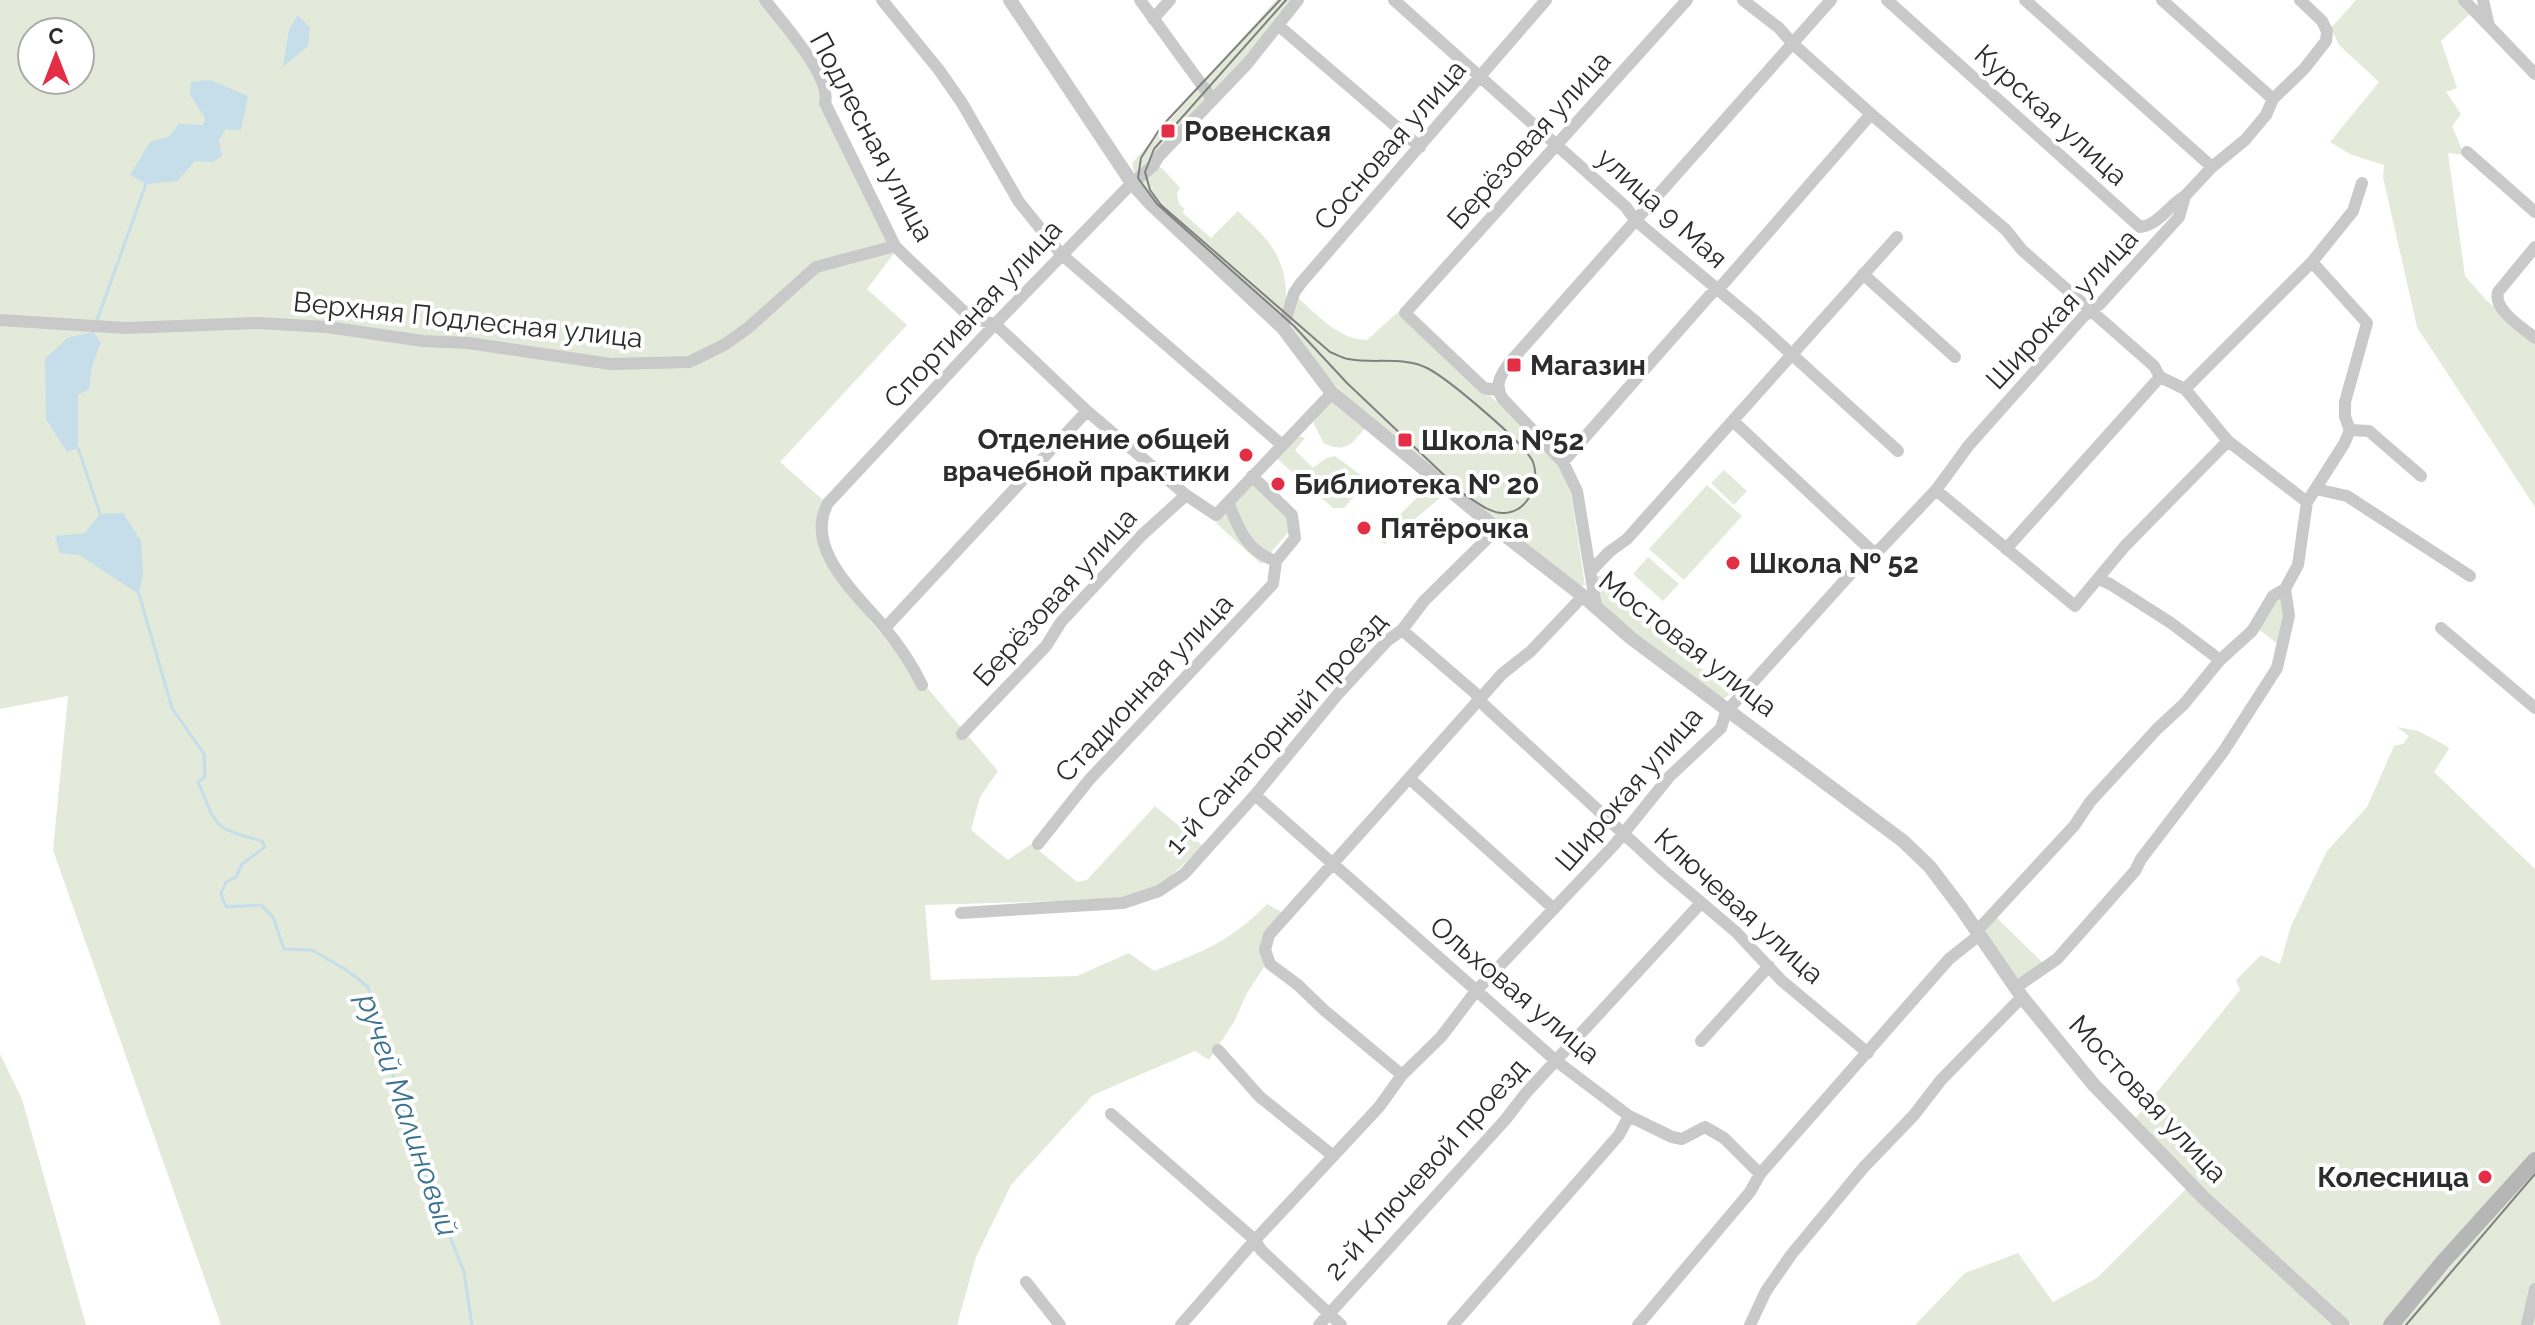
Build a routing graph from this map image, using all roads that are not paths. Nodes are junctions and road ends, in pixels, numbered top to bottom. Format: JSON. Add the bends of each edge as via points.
{"nodes":[{"id":1,"x":765,"y":0,"type":"edge"},
{"id":2,"x":882,"y":0,"type":"edge"},
{"id":3,"x":1010,"y":0,"type":"edge"},
{"id":4,"x":1140,"y":0,"type":"edge"},
{"id":5,"x":1170,"y":0,"type":"edge"},
{"id":6,"x":1298,"y":0,"type":"edge"},
{"id":7,"x":1394,"y":0,"type":"edge"},
{"id":8,"x":1687,"y":0,"type":"edge"},
{"id":9,"x":1743,"y":0,"type":"edge"},
{"id":10,"x":1831,"y":0,"type":"edge"},
{"id":11,"x":1887,"y":0,"type":"edge"},
{"id":12,"x":2025,"y":0,"type":"edge"},
{"id":13,"x":2162,"y":0,"type":"edge"},
{"id":14,"x":2300,"y":0,"type":"edge"},
{"id":15,"x":2464,"y":0,"type":"edge"},
{"id":16,"x":2483,"y":0,"type":"edge"},
{"id":17,"x":1545,"y":1,"type":"edge"},
{"id":18,"x":1153,"y":19,"type":"junction"},
{"id":19,"x":1279,"y":26,"type":"junction"},
{"id":20,"x":2490,"y":29,"type":"junction"},
{"id":21,"x":1793,"y":44,"type":"junction"},
{"id":22,"x":2535,"y":74,"type":"edge"},
{"id":23,"x":1481,"y":78,"type":"junction"},
{"id":24,"x":1212,"y":99,"type":"junction"},
{"id":25,"x":2273,"y":99,"type":"junction"},
{"id":26,"x":1871,"y":114,"type":"junction"},
{"id":27,"x":1556,"y":146,"type":"junction"},
{"id":28,"x":1420,"y":147,"type":"junction"},
{"id":29,"x":2467,"y":152,"type":"dead end"},
{"id":30,"x":2212,"y":167,"type":"junction"},
{"id":31,"x":1132,"y":183,"type":"junction"},
{"id":32,"x":2362,"y":183,"type":"dead end"},
{"id":33,"x":2185,"y":196,"type":"junction"},
{"id":34,"x":2535,"y":212,"type":"edge"},
{"id":35,"x":1635,"y":220,"type":"junction"},
{"id":36,"x":1897,"y":237,"type":"dead end"},
{"id":37,"x":895,"y":246,"type":"junction"},
{"id":38,"x":2535,"y":247,"type":"edge"},
{"id":39,"x":1061,"y":254,"type":"junction"},
{"id":40,"x":2312,"y":262,"type":"junction"},
{"id":41,"x":1863,"y":274,"type":"junction"},
{"id":42,"x":1717,"y":289,"type":"junction"},
{"id":43,"x":2092,"y":311,"type":"junction"},
{"id":44,"x":0,"y":320,"type":"edge"},
{"id":45,"x":995,"y":324,"type":"junction"},
{"id":46,"x":1283,"y":328,"type":"junction"},
{"id":47,"x":2535,"y":338,"type":"edge"},
{"id":48,"x":1792,"y":355,"type":"junction"},
{"id":49,"x":1955,"y":357,"type":"dead end"},
{"id":50,"x":2160,"y":377,"type":"junction"},
{"id":51,"x":2185,"y":389,"type":"junction"},
{"id":52,"x":1332,"y":393,"type":"junction"},
{"id":53,"x":1500,"y":394,"type":"junction"},
{"id":54,"x":1087,"y":411,"type":"junction"},
{"id":55,"x":1733,"y":421,"type":"junction"},
{"id":56,"x":2350,"y":430,"type":"junction"},
{"id":57,"x":2228,"y":441,"type":"junction"},
{"id":58,"x":1282,"y":445,"type":"junction"},
{"id":59,"x":1898,"y":451,"type":"dead end"},
{"id":60,"x":1563,"y":462,"type":"junction"},
{"id":61,"x":1252,"y":476,"type":"junction"},
{"id":62,"x":2421,"y":476,"type":"dead end"},
{"id":63,"x":2316,"y":489,"type":"junction"},
{"id":64,"x":1936,"y":490,"type":"junction"},
{"id":65,"x":1186,"y":495,"type":"junction"},
{"id":66,"x":1228,"y":502,"type":"junction"},
{"id":67,"x":2307,"y":502,"type":"junction"},
{"id":68,"x":1497,"y":529,"type":"junction"},
{"id":69,"x":2006,"y":549,"type":"junction"},
{"id":70,"x":1874,"y":553,"type":"junction"},
{"id":71,"x":1276,"y":561,"type":"junction"},
{"id":72,"x":1591,"y":571,"type":"junction"},
{"id":73,"x":2470,"y":576,"type":"dead end"},
{"id":74,"x":2099,"y":579,"type":"junction"},
{"id":75,"x":2285,"y":589,"type":"junction"},
{"id":76,"x":1583,"y":596,"type":"junction"},
{"id":77,"x":1596,"y":607,"type":"junction"},
{"id":78,"x":885,"y":628,"type":"junction"},
{"id":79,"x":2441,"y":628,"type":"dead end"},
{"id":80,"x":1402,"y":630,"type":"junction"},
{"id":81,"x":2220,"y":660,"type":"junction"},
{"id":82,"x":922,"y":685,"type":"dead end"},
{"id":83,"x":1480,"y":699,"type":"junction"},
{"id":84,"x":2535,"y":708,"type":"edge"},
{"id":85,"x":1726,"y":712,"type":"junction"},
{"id":86,"x":962,"y":734,"type":"dead end"},
{"id":87,"x":1409,"y":778,"type":"junction"},
{"id":88,"x":1255,"y":795,"type":"junction"},
{"id":89,"x":1623,"y":832,"type":"junction"},
{"id":90,"x":1038,"y":844,"type":"dead end"},
{"id":91,"x":1334,"y":863,"type":"junction"},
{"id":92,"x":1700,"y":904,"type":"junction"},
{"id":93,"x":1554,"y":909,"type":"junction"},
{"id":94,"x":961,"y":913,"type":"dead end"},
{"id":95,"x":1977,"y":934,"type":"junction"},
{"id":96,"x":1769,"y":966,"type":"junction"},
{"id":97,"x":1476,"y":991,"type":"junction"},
{"id":98,"x":2018,"y":993,"type":"junction"},
{"id":99,"x":1701,"y":1041,"type":"dead end"},
{"id":100,"x":1218,"y":1050,"type":"dead end"},
{"id":101,"x":1868,"y":1053,"type":"junction"},
{"id":102,"x":1555,"y":1060,"type":"junction"},
{"id":103,"x":1402,"y":1075,"type":"junction"},
{"id":104,"x":1111,"y":1114,"type":"dead end"},
{"id":105,"x":1629,"y":1116,"type":"junction"},
{"id":106,"x":1332,"y":1155,"type":"junction"},
{"id":107,"x":2535,"y":1160,"type":"edge"},
{"id":108,"x":1760,"y":1174,"type":"junction"},
{"id":109,"x":1255,"y":1240,"type":"junction"},
{"id":110,"x":1026,"y":1282,"type":"dead end"},
{"id":111,"x":2535,"y":1289,"type":"edge"},
{"id":112,"x":1330,"y":1312,"type":"junction"},
{"id":113,"x":2339,"y":1324,"type":"edge"},
{"id":114,"x":1060,"y":1325,"type":"edge"},
{"id":115,"x":1181,"y":1325,"type":"edge"},
{"id":116,"x":1319,"y":1325,"type":"edge"},
{"id":117,"x":1341,"y":1325,"type":"edge"},
{"id":118,"x":1453,"y":1325,"type":"edge"},
{"id":119,"x":1638,"y":1325,"type":"edge"},
{"id":120,"x":1750,"y":1325,"type":"edge"},
{"id":121,"x":2391,"y":1325,"type":"edge"},
{"id":122,"x":2527,"y":1325,"type":"edge"}],
"edges":[{"from":1,"to":37,"type":"street","name":"Подлесная улица","via":[[816,70],[827,93],[825,103]]},
{"from":2,"to":39,"type":"street","via":[[939,70],[1019,202]]},
{"from":3,"to":31,"type":"street","name":"Мостовая улица"},
{"from":4,"to":18,"type":"street"},
{"from":5,"to":18,"type":"street"},
{"from":6,"to":19,"type":"street","name":"Спортивная улица"},
{"from":7,"to":23,"type":"street","name":"улица 9 Мая"},
{"from":8,"to":27,"type":"street","name":"Берёзовая улица"},
{"from":9,"to":21,"type":"street"},
{"from":10,"to":21,"type":"street"},
{"from":11,"to":33,"type":"street","name":"Курская улица","via":[[2140,227],[2155,222]]},
{"from":12,"to":30,"type":"street"},
{"from":13,"to":25,"type":"street"},
{"from":14,"to":25,"type":"street","name":"Широкая улица","via":[[2328,34],[2304,69]]},
{"from":15,"to":20,"type":"street"},
{"from":16,"to":20,"type":"street"},
{"from":17,"to":23,"type":"street","name":"Сосновая улица"},
{"from":18,"to":24,"type":"street"},
{"from":19,"to":24,"type":"street","name":"Спортивная улица"},
{"from":19,"to":28,"type":"street"},
{"from":20,"to":22,"type":"street"},
{"from":21,"to":26,"type":"street"},
{"from":21,"to":35,"type":"street"},
{"from":23,"to":27,"type":"street","name":"улица 9 Мая"},
{"from":23,"to":28,"type":"street","name":"Сосновая улица"},
{"from":24,"to":31,"type":"street","name":"Спортивная улица"},
{"from":25,"to":30,"type":"street","name":"Широкая улица","via":[[2245,140]]},
{"from":26,"to":42,"type":"street"},
{"from":26,"to":43,"type":"street"},
{"from":27,"to":35,"type":"street","name":"улица 9 Мая"},
{"from":27,"to":53,"type":"street","name":"Берёзовая улица","via":[[1405,313],[1484,388]]},
{"from":28,"to":46,"type":"street","name":"Сосновая улица","via":[[1301,283]]},
{"from":29,"to":34,"type":"street"},
{"from":30,"to":33,"type":"street","name":"Широкая улица"},
{"from":31,"to":39,"type":"street","name":"Спортивная улица"},
{"from":31,"to":46,"type":"street","name":"Мостовая улица"},
{"from":32,"to":40,"type":"street","via":[[2353,211]]},
{"from":33,"to":43,"type":"street","name":"Широкая улица","via":[[2179,217]]},
{"from":35,"to":42,"type":"street","name":"улица 9 Мая"},
{"from":35,"to":53,"type":"street","via":[[1510,362],[1498,380]]},
{"from":36,"to":41,"type":"street"},
{"from":37,"to":44,"type":"street","name":"Верхняя Подлесная улица","via":[[816,267],[748,328],[689,362],[611,364],[286,324],[126,328]]},
{"from":37,"to":45,"type":"street","name":"Подлесная улица","via":[[971,318]]},
{"from":38,"to":47,"type":"street","via":[[2496,298]]},
{"from":39,"to":45,"type":"street","name":"Спортивная улица"},
{"from":39,"to":58,"type":"street"},
{"from":40,"to":51,"type":"street"},
{"from":40,"to":56,"type":"street","via":[[2367,323],[2345,402]]},
{"from":41,"to":48,"type":"street"},
{"from":41,"to":49,"type":"street"},
{"from":42,"to":48,"type":"street","name":"улица 9 Мая"},
{"from":42,"to":60,"type":"street"},
{"from":43,"to":50,"type":"street"},
{"from":43,"to":64,"type":"street","name":"Широкая улица","via":[[1969,445]]},
{"from":45,"to":54,"type":"street","name":"Подлесная улица"},
{"from":45,"to":78,"type":"street","name":"Спортивная улица","via":[[823,512],[826,547],[839,574]]},
{"from":46,"to":52,"type":"street","name":"Мостовая улица"},
{"from":48,"to":55,"type":"street"},
{"from":48,"to":59,"type":"street","name":"улица 9 Мая"},
{"from":50,"to":51,"type":"street"},
{"from":50,"to":69,"type":"street"},
{"from":51,"to":57,"type":"street"},
{"from":52,"to":58,"type":"street"},
{"from":52,"to":68,"type":"street","name":"Мостовая улица"},
{"from":53,"to":60,"type":"street"},
{"from":54,"to":65,"type":"street","name":"Подлесная улица"},
{"from":54,"to":78,"type":"street"},
{"from":55,"to":70,"type":"street"},
{"from":55,"to":72,"type":"street","via":[[1627,539]]},
{"from":56,"to":62,"type":"street","via":[[2369,431]]},
{"from":56,"to":63,"type":"street"},
{"from":57,"to":67,"type":"street"},
{"from":57,"to":74,"type":"street"},
{"from":58,"to":61,"type":"street"},
{"from":60,"to":72,"type":"street","via":[[1577,491]]},
{"from":61,"to":66,"type":"street"},
{"from":61,"to":71,"type":"street","name":"Стадионная улица","via":[[1292,515],[1295,538]]},
{"from":63,"to":67,"type":"street"},
{"from":63,"to":73,"type":"street","via":[[2347,496]]},
{"from":64,"to":69,"type":"street"},
{"from":64,"to":70,"type":"street","name":"Широкая улица"},
{"from":65,"to":66,"type":"street","name":"Подлесная улица","via":[[1216,515]]},
{"from":65,"to":86,"type":"street","name":"Берёзовая улица","via":[[1142,535]]},
{"from":66,"to":71,"type":"street","via":[[1246,542],[1262,557]]},
{"from":67,"to":75,"type":"street","via":[[2298,565]]},
{"from":68,"to":76,"type":"street","name":"Мостовая улица"},
{"from":68,"to":80,"type":"street","name":"1-й Санаторный проезд"},
{"from":69,"to":74,"type":"street","via":[[2075,606]]},
{"from":70,"to":85,"type":"street","name":"Широкая улица"},
{"from":71,"to":90,"type":"street","name":"Стадионная улица","via":[[1273,584],[1089,780]]},
{"from":72,"to":77,"type":"street"},
{"from":74,"to":81,"type":"street"},
{"from":75,"to":81,"type":"street","via":[[2273,596],[2252,631]]},
{"from":75,"to":98,"type":"street","via":[[2289,616],[2277,668],[2223,752],[2135,871],[2057,959]]},
{"from":76,"to":77,"type":"street","name":"Мостовая улица"},
{"from":76,"to":83,"type":"street"},
{"from":77,"to":85,"type":"street","name":"Мостовая улица"},
{"from":78,"to":82,"type":"street","name":"Спортивная улица"},
{"from":79,"to":84,"type":"street"},
{"from":80,"to":83,"type":"street","name":"Ключевая улица"},
{"from":80,"to":88,"type":"street","name":"1-й Санаторный проезд","via":[[1338,694]]},
{"from":81,"to":95,"type":"street"},
{"from":83,"to":87,"type":"street"},
{"from":83,"to":89,"type":"street","name":"Ключевая улица"},
{"from":85,"to":89,"type":"street","name":"Широкая улица","via":[[1721,728],[1669,777]]},
{"from":85,"to":95,"type":"street","name":"Мостовая улица","via":[[1903,841],[1930,867]]},
{"from":87,"to":91,"type":"street"},
{"from":87,"to":93,"type":"street"},
{"from":88,"to":91,"type":"street","name":"Ольховая улица"},
{"from":88,"to":94,"type":"street","name":"1-й Санаторный проезд","via":[[1184,874],[1159,891],[1123,903]]},
{"from":89,"to":92,"type":"street","name":"Ключевая улица"},
{"from":89,"to":93,"type":"street","name":"Широкая улица"},
{"from":91,"to":97,"type":"street","name":"Ольховая улица"},
{"from":91,"to":103,"type":"street","via":[[1269,935],[1265,950],[1270,964]]},
{"from":92,"to":96,"type":"street","name":"Ключевая улица"},
{"from":92,"to":102,"type":"street","name":"2-й Ключевой проезд"},
{"from":93,"to":97,"type":"street","name":"Широкая улица"},
{"from":95,"to":98,"type":"street","name":"Мостовая улица"},
{"from":95,"to":101,"type":"street"},
{"from":96,"to":99,"type":"street"},
{"from":96,"to":101,"type":"street","name":"Ключевая улица"},
{"from":97,"to":102,"type":"street","name":"Ольховая улица"},
{"from":97,"to":103,"type":"street","name":"Широкая улица","via":[[1441,1037]]},
{"from":98,"to":113,"type":"street","name":"Мостовая улица","via":[[2093,1084],[2204,1198]]},
{"from":98,"to":120,"type":"street","via":[[1791,1255]]},
{"from":100,"to":106,"type":"street","via":[[1260,1097]]},
{"from":101,"to":108,"type":"street"},
{"from":102,"to":105,"type":"street","name":"Ольховая улица"},
{"from":102,"to":112,"type":"street","name":"2-й Ключевой проезд"},
{"from":103,"to":106,"type":"street","name":"Широкая улица"},
{"from":104,"to":109,"type":"street"},
{"from":105,"to":108,"type":"street","name":"Ольховая улица","via":[[1682,1139],[1705,1127]]},
{"from":105,"to":118,"type":"street","via":[[1619,1135]]},
{"from":106,"to":109,"type":"street","name":"Широкая улица"},
{"from":107,"to":121,"type":"main road"},
{"from":108,"to":119,"type":"street"},
{"from":109,"to":112,"type":"street"},
{"from":109,"to":115,"type":"street","name":"Широкая улица"},
{"from":110,"to":114,"type":"street"},
{"from":111,"to":122,"type":"street"},
{"from":112,"to":116,"type":"street","name":"2-й Ключевой проезд"},
{"from":112,"to":117,"type":"street"}]}
